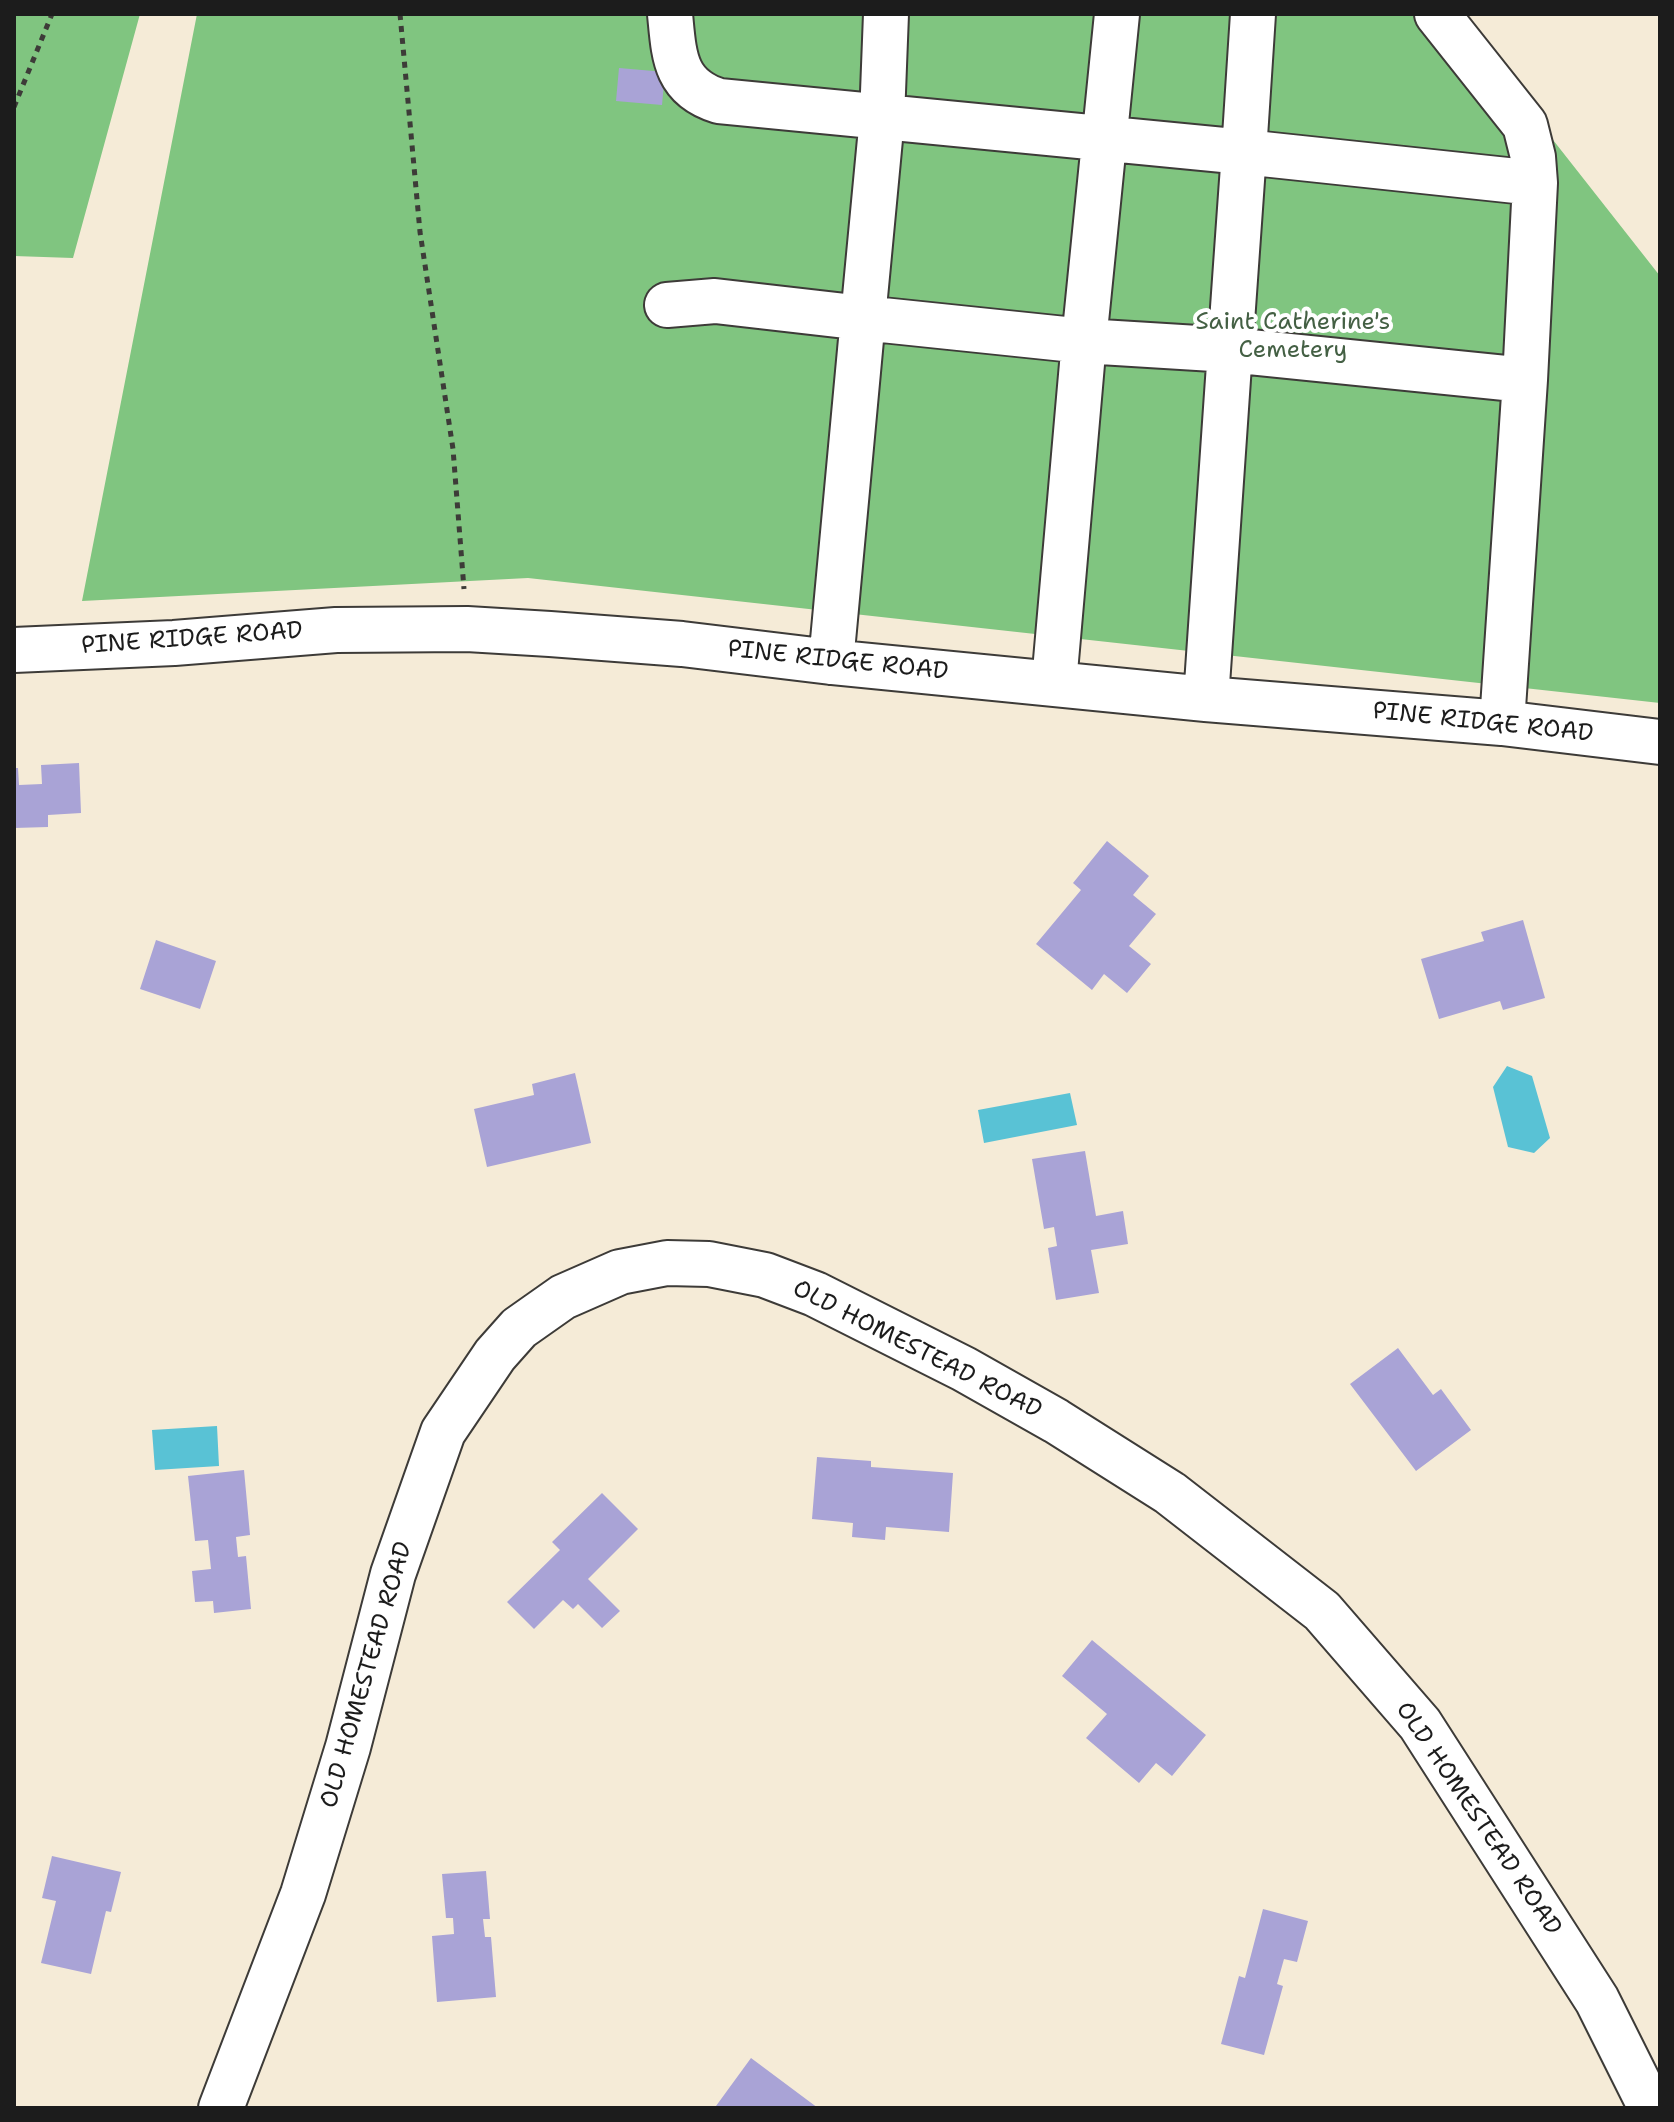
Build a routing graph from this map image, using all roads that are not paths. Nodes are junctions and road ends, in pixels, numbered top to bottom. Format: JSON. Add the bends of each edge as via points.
{"nodes":[{"id":1,"x":670,"y":14,"type":"edge"},
{"id":2,"x":886,"y":14,"type":"edge"},
{"id":3,"x":1117,"y":14,"type":"edge"},
{"id":4,"x":1253,"y":14,"type":"edge"},
{"id":5,"x":1437,"y":14,"type":"edge"},
{"id":6,"x":882,"y":118,"type":"junction"},
{"id":7,"x":1103,"y":138,"type":"junction"},
{"id":8,"x":1244,"y":152,"type":"junction"},
{"id":9,"x":1535,"y":183,"type":"junction"},
{"id":10,"x":667,"y":305,"type":"dead end"},
{"id":11,"x":863,"y":318,"type":"junction"},
{"id":12,"x":1084,"y":341,"type":"junction"},
{"id":13,"x":1230,"y":350,"type":"junction"},
{"id":14,"x":1525,"y":380,"type":"junction"},
{"id":15,"x":14,"y":650,"type":"edge"},
{"id":16,"x":831,"y":662,"type":"junction"},
{"id":17,"x":1054,"y":683,"type":"junction"},
{"id":18,"x":1206,"y":699,"type":"junction"},
{"id":19,"x":1502,"y":723,"type":"junction"},
{"id":20,"x":1660,"y":742,"type":"edge"},
{"id":21,"x":222,"y":2108,"type":"edge"},
{"id":22,"x":1651,"y":2108,"type":"edge"}],
"edges":[{"from":1,"to":6,"type":"street","via":[[680,71],[702,96]]},
{"from":2,"to":6,"type":"street"},
{"from":3,"to":7,"type":"street"},
{"from":4,"to":8,"type":"street"},
{"from":5,"to":9,"type":"street","via":[[1525,125]]},
{"from":6,"to":7,"type":"street"},
{"from":6,"to":11,"type":"street"},
{"from":7,"to":8,"type":"street"},
{"from":7,"to":12,"type":"street"},
{"from":8,"to":9,"type":"street"},
{"from":8,"to":13,"type":"street"},
{"from":9,"to":14,"type":"street"},
{"from":10,"to":11,"type":"street","via":[[715,301]]},
{"from":11,"to":12,"type":"street"},
{"from":11,"to":16,"type":"street"},
{"from":12,"to":13,"type":"street"},
{"from":12,"to":17,"type":"street"},
{"from":13,"to":14,"type":"street"},
{"from":13,"to":18,"type":"street"},
{"from":14,"to":19,"type":"street"},
{"from":15,"to":16,"type":"street","name":"PINE RIDGE ROAD","via":[[336,630],[467,629],[655,642]]},
{"from":16,"to":17,"type":"street","name":"PINE RIDGE ROAD"},
{"from":17,"to":18,"type":"street","name":"PINE RIDGE ROAD"},
{"from":18,"to":19,"type":"street","name":"PINE RIDGE ROAD"},
{"from":19,"to":20,"type":"street","name":"PINE RIDGE ROAD"},
{"from":21,"to":22,"type":"street","name":"OLD HOMESTEAD ROAD","via":[[303,1894],[393,1574],[443,1432],[519,1328],[563,1297],[620,1272],[667,1263],[709,1264],[765,1275],[815,1294],[964,1369],[1170,1493],[1322,1611],[1420,1724],[1597,2000]]}]}
